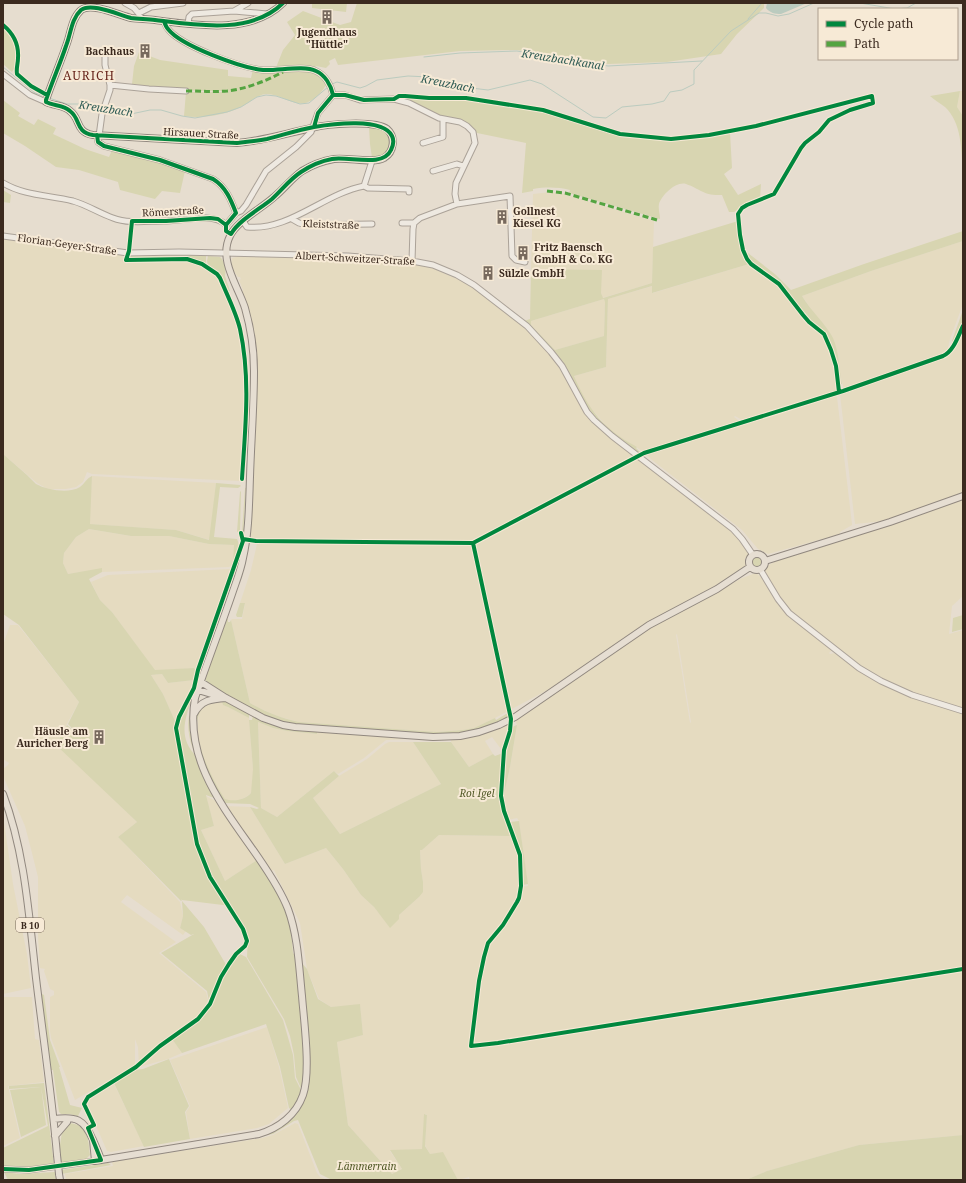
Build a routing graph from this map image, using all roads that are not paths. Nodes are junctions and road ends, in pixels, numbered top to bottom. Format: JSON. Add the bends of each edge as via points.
{"nodes":[{"id":1,"x":125,"y":3,"type":"edge"},
{"id":2,"x":183,"y":3,"type":"edge"},
{"id":3,"x":248,"y":3,"type":"edge"},
{"id":4,"x":282,"y":3,"type":"edge"},
{"id":5,"x":234,"y":11,"type":"junction"},
{"id":6,"x":265,"y":14,"type":"junction"},
{"id":7,"x":140,"y":16,"type":"junction"},
{"id":8,"x":164,"y":21,"type":"junction"},
{"id":9,"x":188,"y":24,"type":"junction"},
{"id":10,"x":105,"y":54,"type":"dead end"},
{"id":11,"x":3,"y":74,"type":"edge"},
{"id":12,"x":110,"y":85,"type":"junction"},
{"id":13,"x":186,"y":91,"type":"dead end"},
{"id":14,"x":332,"y":93,"type":"junction"},
{"id":15,"x":47,"y":99,"type":"junction"},
{"id":16,"x":442,"y":119,"type":"junction"},
{"id":17,"x":314,"y":127,"type":"junction"},
{"id":18,"x":98,"y":135,"type":"junction"},
{"id":19,"x":423,"y":143,"type":"dead end"},
{"id":20,"x":372,"y":161,"type":"junction"},
{"id":21,"x":463,"y":166,"type":"junction"},
{"id":22,"x":433,"y":171,"type":"dead end"},
{"id":23,"x":3,"y":183,"type":"edge"},
{"id":24,"x":364,"y":186,"type":"junction"},
{"id":25,"x":409,"y":192,"type":"dead end"},
{"id":26,"x":457,"y":204,"type":"junction"},
{"id":27,"x":236,"y":213,"type":"junction"},
{"id":28,"x":292,"y":218,"type":"junction"},
{"id":29,"x":242,"y":221,"type":"junction"},
{"id":30,"x":402,"y":223,"type":"dead end"},
{"id":31,"x":414,"y":223,"type":"junction"},
{"id":32,"x":372,"y":224,"type":"dead end"},
{"id":33,"x":226,"y":225,"type":"junction"},
{"id":34,"x":231,"y":234,"type":"junction"},
{"id":35,"x":3,"y":236,"type":"edge"},
{"id":36,"x":226,"y":254,"type":"junction"},
{"id":37,"x":412,"y":261,"type":"junction"},
{"id":38,"x":525,"y":262,"type":"dead end"},
{"id":39,"x":963,"y":496,"type":"edge"},
{"id":40,"x":753,"y":555,"type":"junction"},
{"id":41,"x":765,"y":561,"type":"junction"},
{"id":42,"x":750,"y":567,"type":"junction"},
{"id":43,"x":760,"y":569,"type":"junction"},
{"id":44,"x":201,"y":682,"type":"junction"},
{"id":45,"x":198,"y":690,"type":"junction"},
{"id":46,"x":226,"y":698,"type":"junction"},
{"id":47,"x":963,"y":711,"type":"edge"},
{"id":48,"x":193,"y":718,"type":"junction"},
{"id":49,"x":3,"y":794,"type":"edge"},
{"id":50,"x":76,"y":1120,"type":"junction"},
{"id":51,"x":54,"y":1121,"type":"junction"},
{"id":52,"x":67,"y":1122,"type":"junction"},
{"id":53,"x":55,"y":1136,"type":"junction"},
{"id":54,"x":98,"y":1161,"type":"junction"},
{"id":55,"x":3,"y":1169,"type":"edge"},
{"id":56,"x":60,"y":1177,"type":"edge"}],
"edges":[{"from":1,"to":7,"type":"street"},
{"from":2,"to":7,"type":"street","via":[[151,7]]},
{"from":3,"to":5,"type":"street"},
{"from":4,"to":6,"type":"main road"},
{"from":5,"to":6,"type":"street"},
{"from":5,"to":9,"type":"street","via":[[192,14]]},
{"from":6,"to":9,"type":"main road","via":[[254,20],[236,24]]},
{"from":7,"to":8,"type":"main road"},
{"from":7,"to":15,"type":"main road","via":[[127,17],[92,7],[82,9],[71,27]]},
{"from":8,"to":9,"type":"main road"},
{"from":8,"to":14,"type":"street","via":[[175,35],[212,55],[260,70],[315,70],[326,78]]},
{"from":10,"to":12,"type":"street","via":[[105,70]]},
{"from":11,"to":15,"type":"street","via":[[30,95]]},
{"from":12,"to":13,"type":"street"},
{"from":12,"to":18,"type":"street"},
{"from":14,"to":16,"type":"street","via":[[360,100],[394,99],[409,103]]},
{"from":14,"to":17,"type":"street","via":[[318,113]]},
{"from":15,"to":18,"type":"main road","name":"Hirsauer Straße","via":[[71,111],[87,134]]},
{"from":16,"to":19,"type":"street","via":[[443,137]]},
{"from":16,"to":21,"type":"street","via":[[464,124],[473,132],[474,147]]},
{"from":17,"to":18,"type":"main road","name":"Hirsauer Straße","via":[[237,144]]},
{"from":17,"to":20,"type":"main road","name":"Hirsauer Straße","via":[[372,124],[386,129],[392,137],[391,150],[383,159]]},
{"from":17,"to":27,"type":"street","via":[[296,147],[266,170],[246,206]]},
{"from":18,"to":27,"type":"street","via":[[98,142],[104,146],[160,160],[213,179],[227,193]]},
{"from":20,"to":24,"type":"street"},
{"from":20,"to":29,"type":"main road","via":[[339,158],[312,165]]},
{"from":21,"to":22,"type":"street","via":[[457,164]]},
{"from":21,"to":26,"type":"street","via":[[456,183]]},
{"from":23,"to":33,"type":"street","name":"Römerstraße","via":[[19,191],[76,202],[115,219],[160,221],[210,218]]},
{"from":24,"to":25,"type":"street","via":[[409,189]]},
{"from":24,"to":28,"type":"street","via":[[352,188]]},
{"from":26,"to":31,"type":"street","via":[[425,215]]},
{"from":26,"to":38,"type":"street","via":[[510,196],[512,256]]},
{"from":27,"to":33,"type":"street"},
{"from":28,"to":29,"type":"street","via":[[258,228],[247,227]]},
{"from":28,"to":32,"type":"street","name":"Kleiststraße","via":[[306,224]]},
{"from":29,"to":34,"type":"main road"},
{"from":30,"to":31,"type":"street"},
{"from":31,"to":37,"type":"street"},
{"from":33,"to":34,"type":"street","via":[[226,231]]},
{"from":34,"to":36,"type":"main road"},
{"from":35,"to":36,"type":"street","name":"Florian-Geyer-Straße","via":[[122,252]]},
{"from":36,"to":37,"type":"street","name":"Albert-Schweitzer-Straße","via":[[354,256]]},
{"from":36,"to":44,"type":"main road","via":[[229,269],[244,306],[253,351],[253,423],[248,516],[243,558]]},
{"from":37,"to":40,"type":"street","name":"Albert-Schweitzer-Straße","via":[[440,268],[466,280],[514,315],[534,333],[562,366],[579,400],[594,420],[733,529]]},
{"from":39,"to":41,"type":"main road"},
{"from":40,"to":41,"type":"main road","via":[[763,556]]},
{"from":40,"to":42,"type":"main road","via":[[749,560]]},
{"from":41,"to":43,"type":"main road"},
{"from":42,"to":43,"type":"main road"},
{"from":42,"to":46,"type":"main road","via":[[717,589],[649,625],[515,717],[479,732],[433,737],[295,727],[263,718]]},
{"from":43,"to":47,"type":"street","via":[[789,613],[859,668],[920,698]]},
{"from":44,"to":45,"type":"main road"},
{"from":44,"to":46,"type":"main road"},
{"from":45,"to":46,"type":"main road"},
{"from":45,"to":48,"type":"main road"},
{"from":46,"to":48,"type":"main road","via":[[204,702]]},
{"from":48,"to":54,"type":"main road","via":[[197,752],[203,769],[222,805],[270,875],[292,920],[304,1026],[305,1088],[291,1115],[267,1131]]},
{"from":49,"to":51,"type":"main road","number":"B 10","via":[[15,830],[22,866]]},
{"from":50,"to":51,"type":"main road","via":[[66,1118]]},
{"from":50,"to":52,"type":"main road"},
{"from":50,"to":54,"type":"main road","via":[[88,1128]]},
{"from":51,"to":52,"type":"main road"},
{"from":51,"to":53,"type":"main road","number":"B 10"},
{"from":52,"to":53,"type":"main road"},
{"from":53,"to":56,"type":"main road","number":"B 10","bridge":true},
{"from":54,"to":55,"type":"street","via":[[29,1170]]}]}
